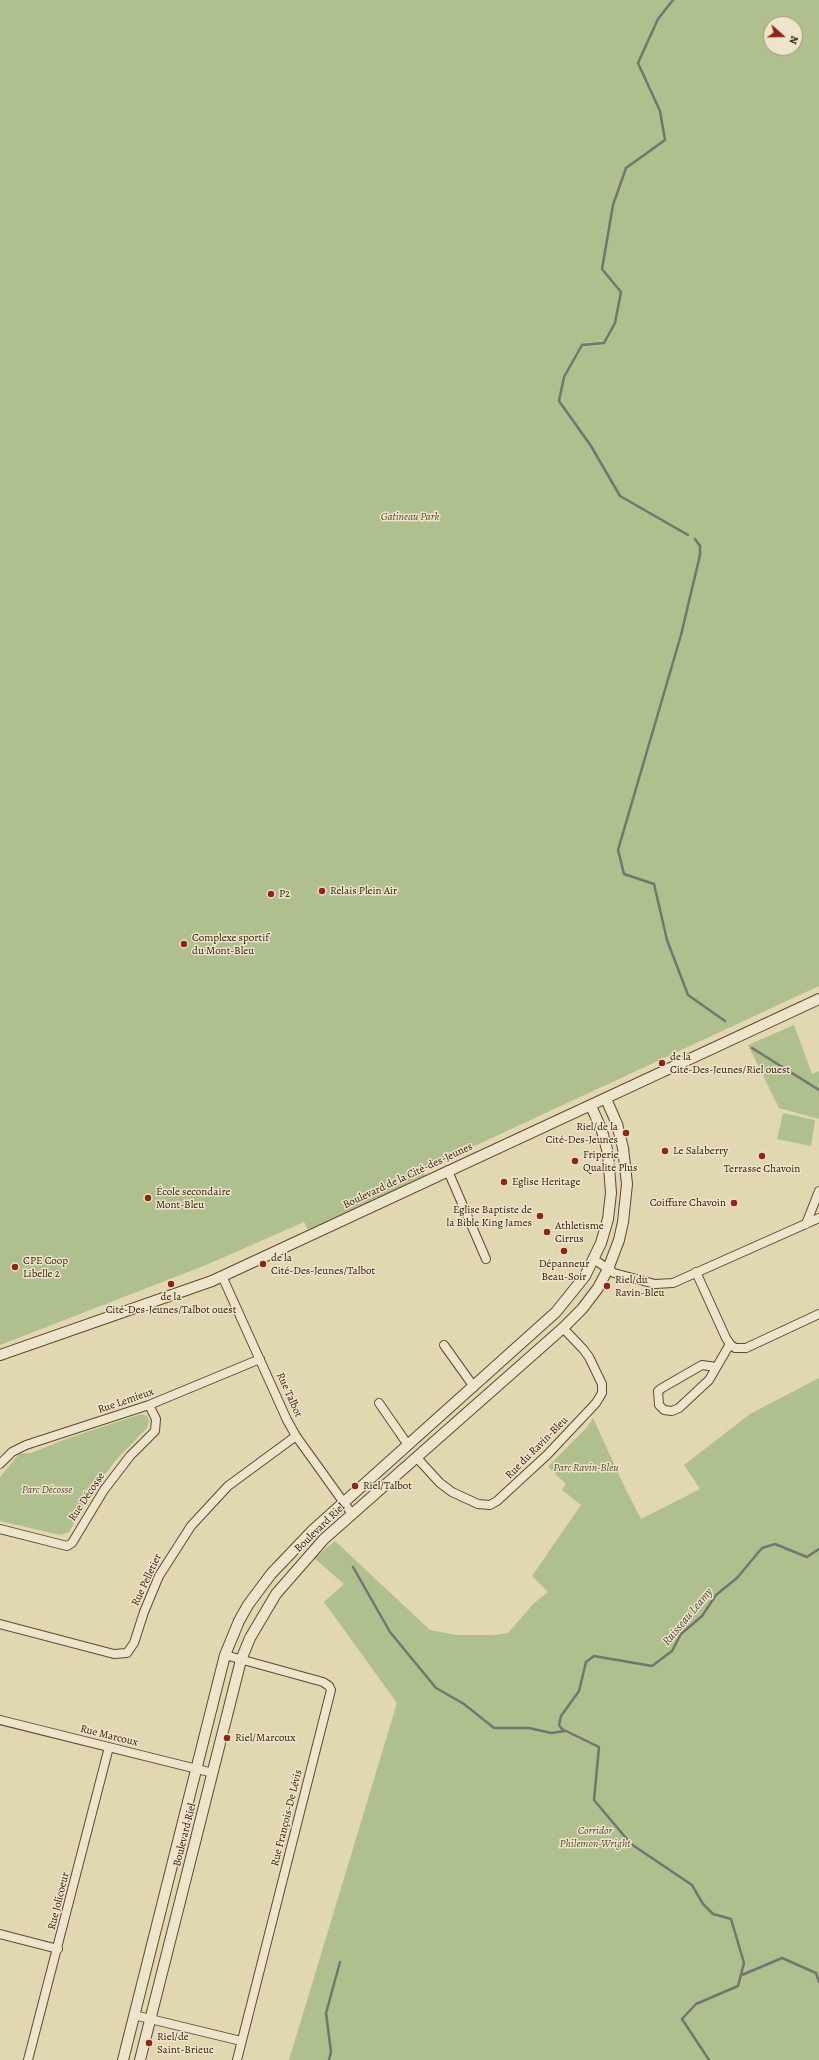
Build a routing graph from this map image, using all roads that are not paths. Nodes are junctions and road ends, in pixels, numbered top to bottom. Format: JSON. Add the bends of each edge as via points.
{"nodes":[{"id":1,"x":819,"y":999,"type":"edge"},
{"id":2,"x":606,"y":1099,"type":"junction"},
{"id":3,"x":591,"y":1106,"type":"junction"},
{"id":4,"x":448,"y":1171,"type":"junction"},
{"id":5,"x":819,"y":1191,"type":"edge"},
{"id":6,"x":819,"y":1218,"type":"edge"},
{"id":7,"x":806,"y":1224,"type":"junction"},
{"id":8,"x":486,"y":1259,"type":"dead end"},
{"id":9,"x":595,"y":1260,"type":"junction"},
{"id":10,"x":608,"y":1270,"type":"junction"},
{"id":11,"x":696,"y":1272,"type":"junction"},
{"id":12,"x":222,"y":1276,"type":"junction"},
{"id":13,"x":819,"y":1314,"type":"edge"},
{"id":14,"x":563,"y":1328,"type":"junction"},
{"id":15,"x":730,"y":1344,"type":"junction"},
{"id":16,"x":444,"y":1345,"type":"dead end"},
{"id":17,"x":0,"y":1355,"type":"edge"},
{"id":18,"x":260,"y":1359,"type":"junction"},
{"id":19,"x":716,"y":1367,"type":"junction"},
{"id":20,"x":474,"y":1387,"type":"junction"},
{"id":21,"x":379,"y":1403,"type":"dead end"},
{"id":22,"x":149,"y":1405,"type":"junction"},
{"id":23,"x":296,"y":1436,"type":"junction"},
{"id":24,"x":408,"y":1445,"type":"junction"},
{"id":25,"x":416,"y":1458,"type":"junction"},
{"id":26,"x":0,"y":1464,"type":"edge"},
{"id":27,"x":343,"y":1502,"type":"junction"},
{"id":28,"x":352,"y":1514,"type":"junction"},
{"id":29,"x":0,"y":1529,"type":"edge"},
{"id":30,"x":0,"y":1624,"type":"edge"},
{"id":31,"x":225,"y":1656,"type":"junction"},
{"id":32,"x":242,"y":1660,"type":"junction"},
{"id":33,"x":0,"y":1720,"type":"edge"},
{"id":34,"x":109,"y":1747,"type":"junction"},
{"id":35,"x":196,"y":1770,"type":"junction"},
{"id":36,"x":213,"y":1773,"type":"junction"},
{"id":37,"x":0,"y":1934,"type":"edge"},
{"id":38,"x":58,"y":1949,"type":"junction"},
{"id":39,"x":134,"y":2015,"type":"junction"},
{"id":40,"x":150,"y":2019,"type":"junction"},
{"id":41,"x":241,"y":2041,"type":"junction"},
{"id":42,"x":28,"y":2060,"type":"edge"},
{"id":43,"x":123,"y":2060,"type":"edge"},
{"id":44,"x":140,"y":2060,"type":"edge"},
{"id":45,"x":237,"y":2060,"type":"edge"}],
"edges":[{"from":1,"to":2,"type":"street","name":"Boulevard de la Cité-des-Jeunes"},
{"from":2,"to":3,"type":"street","name":"Boulevard de la Cité-des-Jeunes"},
{"from":2,"to":10,"type":"street","name":"Boulevard Riel","via":[[617,1124],[623,1148],[627,1184],[624,1222]]},
{"from":3,"to":4,"type":"street","name":"Boulevard de la Cité-des-Jeunes"},
{"from":3,"to":9,"type":"street","name":"Boulevard Riel","via":[[605,1141],[611,1180],[608,1219]]},
{"from":4,"to":8,"type":"street"},
{"from":4,"to":12,"type":"street","name":"Boulevard de la Cité-des-Jeunes"},
{"from":5,"to":7,"type":"street"},
{"from":6,"to":7,"type":"street"},
{"from":7,"to":11,"type":"street"},
{"from":9,"to":10,"type":"street"},
{"from":9,"to":20,"type":"street","name":"Boulevard Riel","via":[[564,1304]]},
{"from":10,"to":11,"type":"street","via":[[655,1284],[673,1283]]},
{"from":10,"to":14,"type":"street","name":"Boulevard Riel","via":[[588,1301]]},
{"from":11,"to":15,"type":"street"},
{"from":12,"to":17,"type":"street","name":"Boulevard de la Cité-des-Jeunes"},
{"from":12,"to":18,"type":"street","name":"Rue Talbot"},
{"from":13,"to":15,"type":"street","via":[[746,1348],[735,1348]]},
{"from":14,"to":25,"type":"street","name":"Boulevard Riel"},
{"from":14,"to":25,"type":"street","name":"Rue du Ravin-Bleu","via":[[589,1358],[602,1384],[602,1393],[547,1455],[497,1501],[478,1504],[452,1492]]},
{"from":15,"to":19,"type":"street"},
{"from":16,"to":20,"type":"street"},
{"from":18,"to":22,"type":"street","name":"Rue Lemieux"},
{"from":18,"to":23,"type":"street","name":"Rue Talbot"},
{"from":19,"to":19,"type":"street","via":[[709,1380],[679,1408],[672,1411],[664,1410],[659,1405],[658,1391],[662,1388],[702,1365]]},
{"from":20,"to":24,"type":"street","name":"Boulevard Riel"},
{"from":21,"to":24,"type":"street"},
{"from":22,"to":26,"type":"street","name":"Rue Lemieux","via":[[26,1446],[12,1452]]},
{"from":22,"to":29,"type":"street","name":"Rue Décosse","via":[[156,1419],[155,1431],[130,1456],[104,1490],[72,1543],[67,1546]]},
{"from":23,"to":27,"type":"street","name":"Rue Talbot"},
{"from":23,"to":30,"type":"street","name":"Rue Pelletier","via":[[228,1486],[191,1526],[159,1576],[134,1643],[127,1653],[114,1654]]},
{"from":24,"to":27,"type":"street","name":"Boulevard Riel"},
{"from":25,"to":28,"type":"street","name":"Boulevard Riel"},
{"from":27,"to":28,"type":"street","name":"Rue Talbot"},
{"from":27,"to":31,"type":"street","name":"Boulevard Riel","via":[[285,1558],[260,1588],[239,1621]]},
{"from":28,"to":32,"type":"street","name":"Boulevard Riel","via":[[315,1549],[276,1594],[257,1623]]},
{"from":31,"to":32,"type":"street","name":"Rue François-De Lévis"},
{"from":31,"to":35,"type":"street","name":"Boulevard Riel"},
{"from":32,"to":36,"type":"street","name":"Boulevard Riel"},
{"from":32,"to":41,"type":"street","name":"Rue François-De Lévis","via":[[323,1682],[331,1690]]},
{"from":33,"to":34,"type":"street","name":"Rue Marcoux"},
{"from":34,"to":35,"type":"street","name":"Rue Marcoux"},
{"from":34,"to":38,"type":"street","name":"Rue Jolicoeur"},
{"from":35,"to":36,"type":"street","name":"Rue Marcoux"},
{"from":35,"to":39,"type":"street","name":"Boulevard Riel"},
{"from":36,"to":40,"type":"street","name":"Boulevard Riel"},
{"from":37,"to":38,"type":"street"},
{"from":38,"to":42,"type":"street","name":"Rue Jolicoeur"},
{"from":39,"to":40,"type":"street"},
{"from":39,"to":43,"type":"street","name":"Boulevard Riel"},
{"from":40,"to":41,"type":"street"},
{"from":40,"to":44,"type":"street","name":"Boulevard Riel"},
{"from":41,"to":45,"type":"street","name":"Rue François-De Lévis"}]}
